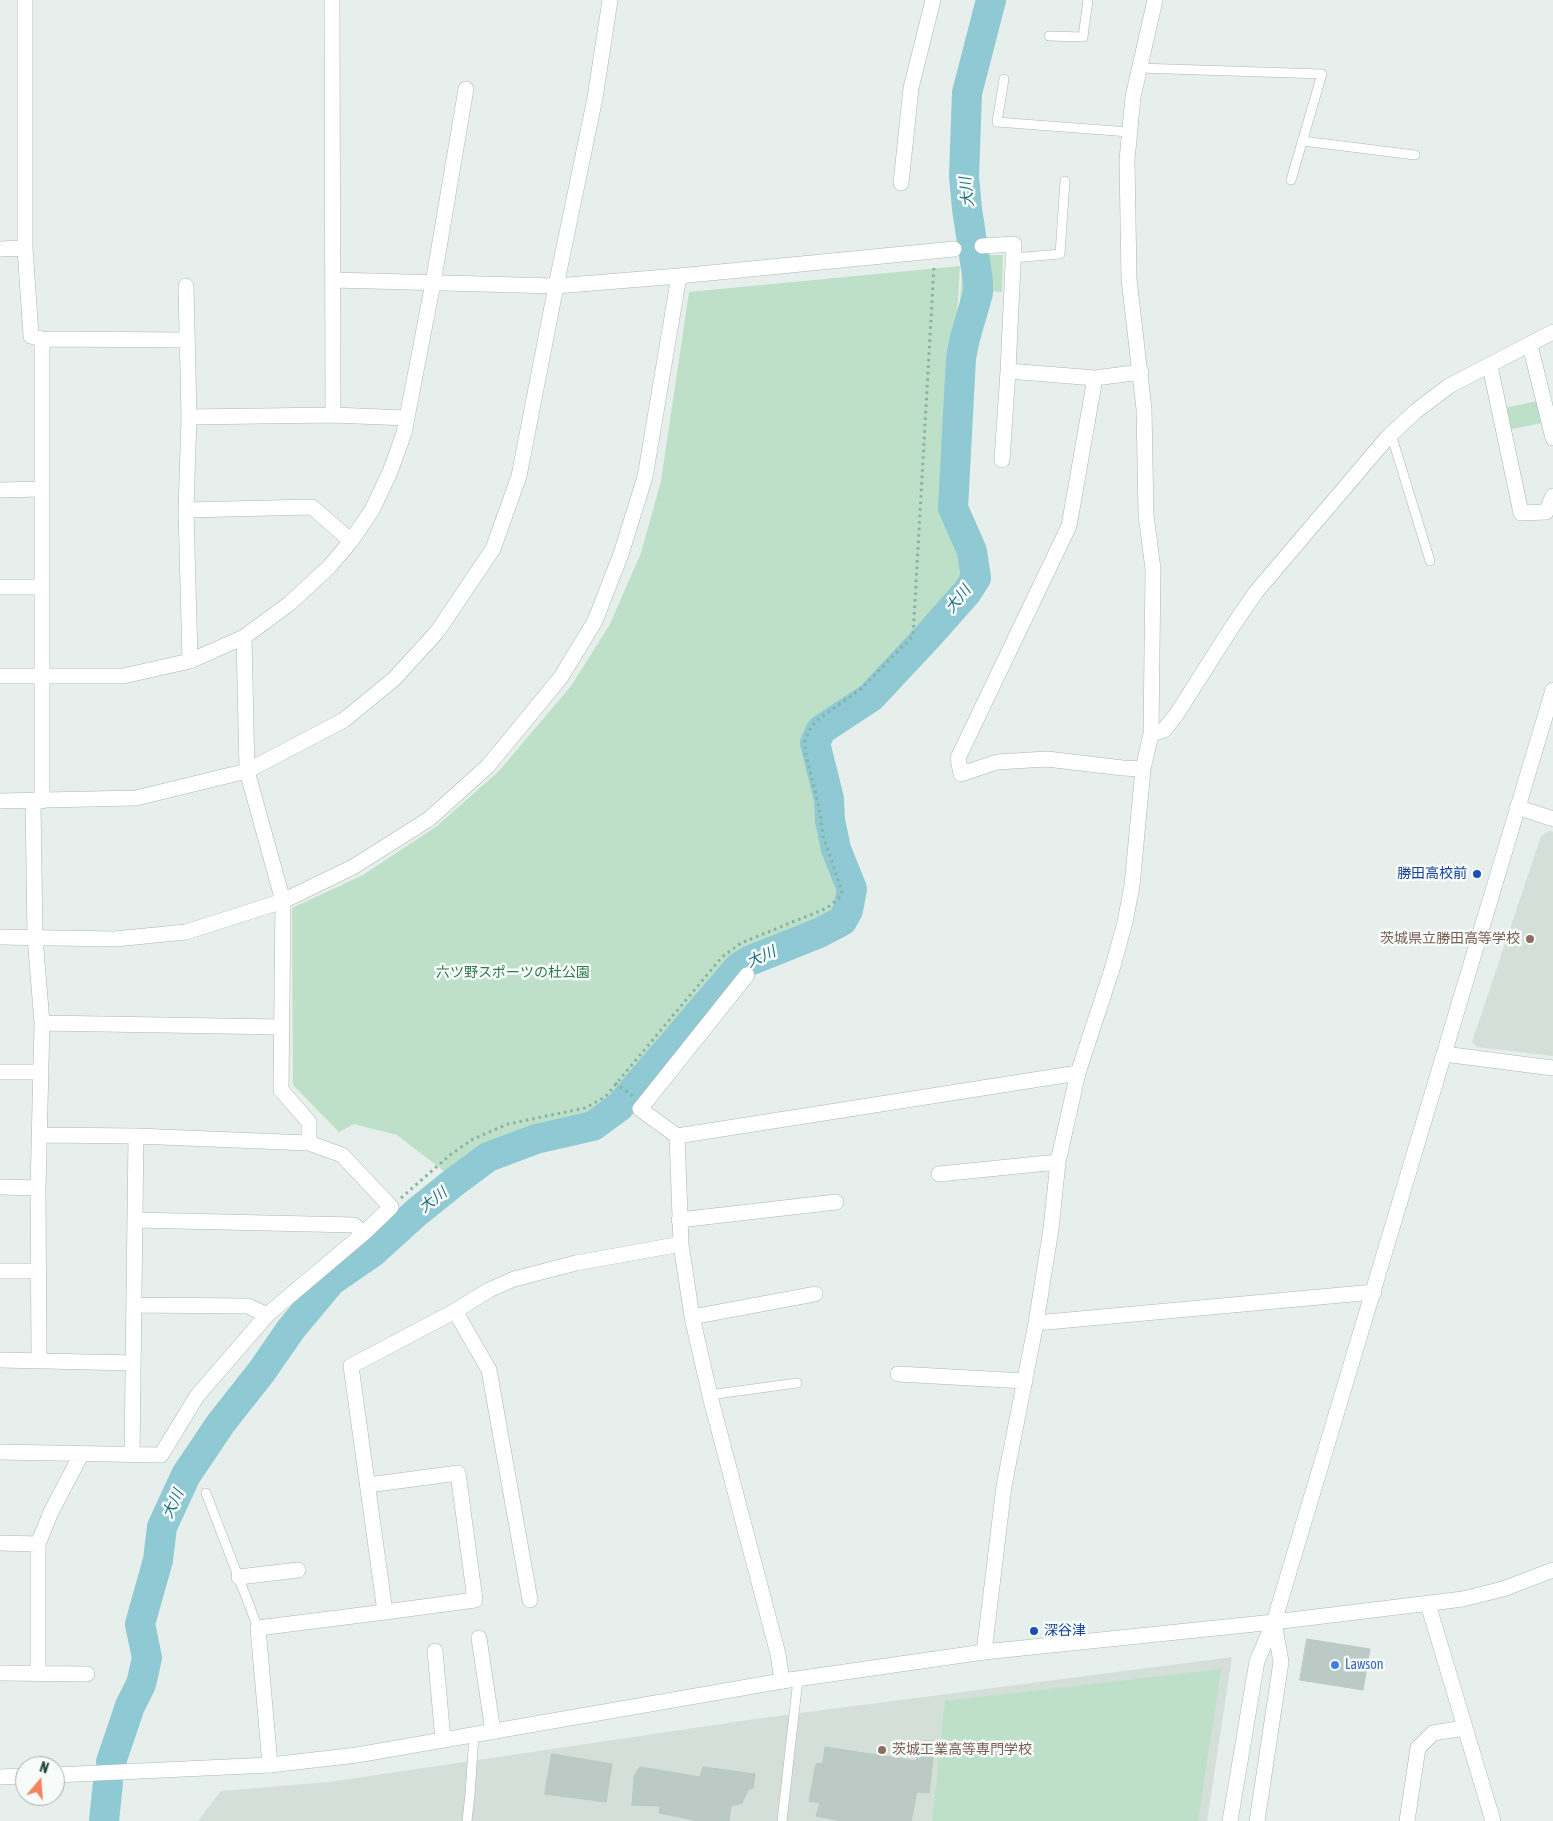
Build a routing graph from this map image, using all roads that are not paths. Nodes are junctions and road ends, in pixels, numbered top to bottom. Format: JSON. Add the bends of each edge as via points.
{"nodes":[{"id":1,"x":25,"y":0,"type":"edge"},
{"id":2,"x":332,"y":0,"type":"edge"},
{"id":3,"x":610,"y":0,"type":"edge"},
{"id":4,"x":933,"y":0,"type":"edge"},
{"id":5,"x":1088,"y":0,"type":"edge"},
{"id":6,"x":1154,"y":0,"type":"edge"},
{"id":7,"x":1048,"y":36,"type":"dead end"},
{"id":8,"x":1139,"y":68,"type":"junction"},
{"id":9,"x":1004,"y":79,"type":"dead end"},
{"id":10,"x":466,"y":89,"type":"dead end"},
{"id":11,"x":1129,"y":132,"type":"junction"},
{"id":12,"x":1303,"y":141,"type":"junction"},
{"id":13,"x":1415,"y":155,"type":"dead end"},
{"id":14,"x":1291,"y":180,"type":"dead end"},
{"id":15,"x":1065,"y":181,"type":"dead end"},
{"id":16,"x":901,"y":183,"type":"dead end"},
{"id":17,"x":982,"y":246,"type":"dead end"},
{"id":18,"x":25,"y":248,"type":"junction"},
{"id":19,"x":0,"y":249,"type":"edge"},
{"id":20,"x":954,"y":250,"type":"dead end"},
{"id":21,"x":1013,"y":258,"type":"junction"},
{"id":22,"x":679,"y":276,"type":"junction"},
{"id":23,"x":334,"y":280,"type":"junction"},
{"id":24,"x":434,"y":283,"type":"junction"},
{"id":25,"x":186,"y":286,"type":"dead end"},
{"id":26,"x":556,"y":286,"type":"junction"},
{"id":27,"x":1553,"y":332,"type":"edge"},
{"id":28,"x":42,"y":339,"type":"junction"},
{"id":29,"x":187,"y":340,"type":"junction"},
{"id":30,"x":1530,"y":345,"type":"junction"},
{"id":31,"x":1490,"y":366,"type":"junction"},
{"id":32,"x":1008,"y":371,"type":"junction"},
{"id":33,"x":1141,"y":372,"type":"junction"},
{"id":34,"x":1095,"y":378,"type":"junction"},
{"id":35,"x":333,"y":416,"type":"junction"},
{"id":36,"x":189,"y":417,"type":"junction"},
{"id":37,"x":407,"y":418,"type":"junction"},
{"id":38,"x":1391,"y":434,"type":"junction"},
{"id":39,"x":1553,"y":438,"type":"edge"},
{"id":40,"x":1002,"y":460,"type":"dead end"},
{"id":41,"x":41,"y":489,"type":"junction"},
{"id":42,"x":0,"y":490,"type":"edge"},
{"id":43,"x":1553,"y":496,"type":"edge"},
{"id":44,"x":186,"y":510,"type":"junction"},
{"id":45,"x":351,"y":541,"type":"junction"},
{"id":46,"x":1430,"y":561,"type":"dead end"},
{"id":47,"x":0,"y":587,"type":"edge"},
{"id":48,"x":41,"y":587,"type":"junction"},
{"id":49,"x":244,"y":637,"type":"junction"},
{"id":50,"x":190,"y":661,"type":"junction"},
{"id":51,"x":0,"y":676,"type":"edge"},
{"id":52,"x":42,"y":676,"type":"junction"},
{"id":53,"x":1553,"y":690,"type":"edge"},
{"id":54,"x":1151,"y":734,"type":"junction"},
{"id":55,"x":1143,"y":768,"type":"junction"},
{"id":56,"x":247,"y":771,"type":"junction"},
{"id":57,"x":0,"y":801,"type":"edge"},
{"id":58,"x":38,"y":801,"type":"junction"},
{"id":59,"x":1517,"y":807,"type":"junction"},
{"id":60,"x":1553,"y":818,"type":"edge"},
{"id":61,"x":283,"y":901,"type":"junction"},
{"id":62,"x":0,"y":937,"type":"edge"},
{"id":63,"x":35,"y":937,"type":"junction"},
{"id":64,"x":747,"y":975,"type":"dead end"},
{"id":65,"x":42,"y":1023,"type":"junction"},
{"id":66,"x":282,"y":1027,"type":"junction"},
{"id":67,"x":1444,"y":1054,"type":"junction"},
{"id":68,"x":1553,"y":1068,"type":"edge"},
{"id":69,"x":0,"y":1072,"type":"edge"},
{"id":70,"x":41,"y":1072,"type":"junction"},
{"id":71,"x":1078,"y":1073,"type":"junction"},
{"id":72,"x":40,"y":1135,"type":"junction"},
{"id":73,"x":136,"y":1136,"type":"junction"},
{"id":74,"x":677,"y":1136,"type":"junction"},
{"id":75,"x":309,"y":1143,"type":"junction"},
{"id":76,"x":1058,"y":1162,"type":"junction"},
{"id":77,"x":939,"y":1174,"type":"dead end"},
{"id":78,"x":0,"y":1187,"type":"edge"},
{"id":79,"x":38,"y":1188,"type":"junction"},
{"id":80,"x":836,"y":1202,"type":"dead end"},
{"id":81,"x":135,"y":1220,"type":"junction"},
{"id":82,"x":680,"y":1220,"type":"junction"},
{"id":83,"x":364,"y":1233,"type":"junction"},
{"id":84,"x":682,"y":1244,"type":"junction"},
{"id":85,"x":0,"y":1271,"type":"edge"},
{"id":86,"x":38,"y":1271,"type":"junction"},
{"id":87,"x":1374,"y":1292,"type":"junction"},
{"id":88,"x":815,"y":1294,"type":"dead end"},
{"id":89,"x":134,"y":1305,"type":"junction"},
{"id":90,"x":455,"y":1311,"type":"junction"},
{"id":91,"x":267,"y":1315,"type":"junction"},
{"id":92,"x":692,"y":1317,"type":"junction"},
{"id":93,"x":1036,"y":1323,"type":"junction"},
{"id":94,"x":0,"y":1360,"type":"edge"},
{"id":95,"x":39,"y":1360,"type":"junction"},
{"id":96,"x":133,"y":1363,"type":"junction"},
{"id":97,"x":898,"y":1374,"type":"dead end"},
{"id":98,"x":1025,"y":1381,"type":"junction"},
{"id":99,"x":797,"y":1383,"type":"dead end"},
{"id":100,"x":710,"y":1395,"type":"junction"},
{"id":101,"x":0,"y":1452,"type":"edge"},
{"id":102,"x":82,"y":1453,"type":"junction"},
{"id":103,"x":132,"y":1454,"type":"junction"},
{"id":104,"x":368,"y":1485,"type":"junction"},
{"id":105,"x":206,"y":1493,"type":"dead end"},
{"id":106,"x":0,"y":1543,"type":"edge"},
{"id":107,"x":38,"y":1544,"type":"junction"},
{"id":108,"x":298,"y":1570,"type":"dead end"},
{"id":109,"x":1553,"y":1570,"type":"edge"},
{"id":110,"x":238,"y":1577,"type":"junction"},
{"id":111,"x":530,"y":1600,"type":"dead end"},
{"id":112,"x":1428,"y":1604,"type":"junction"},
{"id":113,"x":385,"y":1612,"type":"junction"},
{"id":114,"x":1274,"y":1622,"type":"junction"},
{"id":115,"x":258,"y":1628,"type":"junction"},
{"id":116,"x":479,"y":1638,"type":"dead end"},
{"id":117,"x":435,"y":1650,"type":"dead end"},
{"id":118,"x":984,"y":1652,"type":"junction"},
{"id":119,"x":0,"y":1672,"type":"edge"},
{"id":120,"x":38,"y":1672,"type":"junction"},
{"id":121,"x":87,"y":1674,"type":"dead end"},
{"id":122,"x":798,"y":1679,"type":"junction"},
{"id":123,"x":782,"y":1682,"type":"junction"},
{"id":124,"x":1464,"y":1728,"type":"junction"},
{"id":125,"x":493,"y":1732,"type":"junction"},
{"id":126,"x":474,"y":1735,"type":"junction"},
{"id":127,"x":443,"y":1740,"type":"junction"},
{"id":128,"x":270,"y":1765,"type":"junction"},
{"id":129,"x":65,"y":1775,"type":"edge"},
{"id":130,"x":15,"y":1776,"type":"edge"},
{"id":131,"x":0,"y":1777,"type":"edge"},
{"id":132,"x":467,"y":1821,"type":"edge"},
{"id":133,"x":782,"y":1821,"type":"edge"},
{"id":134,"x":1230,"y":1821,"type":"edge"},
{"id":135,"x":1257,"y":1821,"type":"edge"},
{"id":136,"x":1407,"y":1821,"type":"edge"},
{"id":137,"x":1493,"y":1821,"type":"edge"}],
"edges":[{"from":1,"to":18,"type":"street"},
{"from":2,"to":23,"type":"street"},
{"from":3,"to":26,"type":"street","via":[[595,98]]},
{"from":4,"to":16,"type":"street","via":[[911,88]]},
{"from":5,"to":7,"type":"lane","via":[[1083,37]]},
{"from":6,"to":8,"type":"street"},
{"from":8,"to":11,"type":"street"},
{"from":8,"to":12,"type":"lane","via":[[1322,74]]},
{"from":9,"to":11,"type":"lane","via":[[997,122]]},
{"from":10,"to":24,"type":"street"},
{"from":11,"to":33,"type":"street","via":[[1129,279]]},
{"from":12,"to":13,"type":"lane"},
{"from":12,"to":14,"type":"lane"},
{"from":15,"to":21,"type":"lane","via":[[1060,254]]},
{"from":17,"to":21,"type":"street","via":[[1014,244]]},
{"from":18,"to":19,"type":"street"},
{"from":18,"to":28,"type":"street","via":[[31,336]]},
{"from":20,"to":22,"type":"street"},
{"from":21,"to":32,"type":"street"},
{"from":22,"to":26,"type":"street"},
{"from":22,"to":61,"type":"street","via":[[645,477],[621,554],[595,621],[561,677],[488,766],[429,819],[353,867]]},
{"from":23,"to":24,"type":"street"},
{"from":23,"to":35,"type":"street"},
{"from":24,"to":26,"type":"street"},
{"from":24,"to":37,"type":"street"},
{"from":25,"to":29,"type":"street"},
{"from":26,"to":56,"type":"street","via":[[518,476],[492,549],[438,632],[394,679],[344,720]]},
{"from":27,"to":30,"type":"street"},
{"from":28,"to":29,"type":"street"},
{"from":28,"to":41,"type":"street"},
{"from":29,"to":36,"type":"street"},
{"from":30,"to":31,"type":"street"},
{"from":30,"to":39,"type":"street"},
{"from":31,"to":38,"type":"street","via":[[1449,386]]},
{"from":31,"to":43,"type":"street","via":[[1521,513],[1546,512]]},
{"from":32,"to":34,"type":"street"},
{"from":32,"to":40,"type":"street"},
{"from":33,"to":34,"type":"street"},
{"from":33,"to":54,"type":"street","via":[[1146,515],[1153,569]]},
{"from":34,"to":55,"type":"street","via":[[1069,526],[958,758],[962,774],[997,762],[1047,759]]},
{"from":35,"to":36,"type":"street"},
{"from":35,"to":37,"type":"street"},
{"from":36,"to":44,"type":"street"},
{"from":37,"to":45,"type":"street","via":[[390,472],[372,510]]},
{"from":38,"to":46,"type":"lane"},
{"from":38,"to":54,"type":"street","via":[[1256,592],[1164,730]]},
{"from":41,"to":42,"type":"street"},
{"from":41,"to":48,"type":"street"},
{"from":44,"to":45,"type":"street","via":[[312,507]]},
{"from":44,"to":50,"type":"street"},
{"from":45,"to":49,"type":"street","via":[[329,567],[289,604]]},
{"from":47,"to":48,"type":"street"},
{"from":48,"to":52,"type":"street"},
{"from":49,"to":50,"type":"street"},
{"from":49,"to":56,"type":"street"},
{"from":50,"to":52,"type":"street","via":[[124,676]]},
{"from":51,"to":52,"type":"street"},
{"from":52,"to":58,"type":"street"},
{"from":53,"to":59,"type":"street"},
{"from":54,"to":55,"type":"street"},
{"from":55,"to":71,"type":"street","via":[[1132,886],[1125,922],[1114,966]]},
{"from":56,"to":58,"type":"street","via":[[136,798]]},
{"from":56,"to":61,"type":"street"},
{"from":57,"to":58,"type":"street"},
{"from":58,"to":63,"type":"street"},
{"from":59,"to":60,"type":"street"},
{"from":59,"to":67,"type":"street"},
{"from":61,"to":63,"type":"street","via":[[186,932],[115,940]]},
{"from":61,"to":66,"type":"street"},
{"from":62,"to":63,"type":"street"},
{"from":63,"to":65,"type":"street"},
{"from":64,"to":74,"type":"street","via":[[640,1109]]},
{"from":65,"to":66,"type":"street"},
{"from":65,"to":70,"type":"street"},
{"from":66,"to":75,"type":"street","via":[[281,1090],[309,1122]]},
{"from":67,"to":68,"type":"street"},
{"from":67,"to":87,"type":"street"},
{"from":69,"to":70,"type":"street"},
{"from":70,"to":72,"type":"street"},
{"from":71,"to":74,"type":"street"},
{"from":71,"to":76,"type":"street"},
{"from":72,"to":73,"type":"street"},
{"from":72,"to":79,"type":"street"},
{"from":73,"to":75,"type":"street"},
{"from":73,"to":81,"type":"street"},
{"from":74,"to":82,"type":"street"},
{"from":75,"to":83,"type":"street","via":[[342,1155],[391,1207]]},
{"from":76,"to":77,"type":"street"},
{"from":76,"to":93,"type":"street"},
{"from":78,"to":79,"type":"street"},
{"from":79,"to":86,"type":"street"},
{"from":80,"to":82,"type":"street"},
{"from":81,"to":83,"type":"street","via":[[354,1225]]},
{"from":81,"to":89,"type":"street"},
{"from":82,"to":84,"type":"street"},
{"from":83,"to":91,"type":"street"},
{"from":84,"to":90,"type":"street","via":[[576,1262],[514,1279]]},
{"from":84,"to":92,"type":"street"},
{"from":85,"to":86,"type":"street"},
{"from":86,"to":95,"type":"street"},
{"from":87,"to":93,"type":"street"},
{"from":87,"to":114,"type":"street"},
{"from":88,"to":92,"type":"street"},
{"from":89,"to":91,"type":"street","via":[[248,1306]]},
{"from":89,"to":96,"type":"street"},
{"from":90,"to":104,"type":"street","via":[[351,1366]]},
{"from":90,"to":111,"type":"street","via":[[488,1370]]},
{"from":91,"to":103,"type":"street","via":[[197,1396],[161,1455]]},
{"from":92,"to":100,"type":"street"},
{"from":93,"to":98,"type":"street"},
{"from":94,"to":95,"type":"street"},
{"from":95,"to":96,"type":"street"},
{"from":96,"to":103,"type":"street"},
{"from":97,"to":98,"type":"street"},
{"from":98,"to":118,"type":"street","via":[[1004,1486]]},
{"from":99,"to":100,"type":"lane"},
{"from":100,"to":123,"type":"street","via":[[776,1645]]},
{"from":101,"to":102,"type":"street"},
{"from":102,"to":103,"type":"street"},
{"from":102,"to":107,"type":"street"},
{"from":104,"to":113,"type":"street"},
{"from":104,"to":113,"type":"street","via":[[458,1474],[460,1483],[475,1600]]},
{"from":105,"to":110,"type":"lane"},
{"from":106,"to":107,"type":"street"},
{"from":107,"to":120,"type":"street"},
{"from":108,"to":110,"type":"street"},
{"from":109,"to":112,"type":"street","via":[[1503,1589]]},
{"from":110,"to":115,"type":"lane"},
{"from":112,"to":114,"type":"street"},
{"from":112,"to":124,"type":"street"},
{"from":113,"to":115,"type":"street"},
{"from":114,"to":118,"type":"street"},
{"from":114,"to":134,"type":"street","via":[[1257,1661]]},
{"from":114,"to":135,"type":"street","via":[[1281,1662]]},
{"from":115,"to":128,"type":"street"},
{"from":116,"to":125,"type":"street"},
{"from":117,"to":127,"type":"street"},
{"from":118,"to":122,"type":"street"},
{"from":119,"to":120,"type":"street"},
{"from":120,"to":121,"type":"street"},
{"from":122,"to":123,"type":"street"},
{"from":122,"to":133,"type":"lane"},
{"from":123,"to":125,"type":"street"},
{"from":124,"to":136,"type":"street","via":[[1432,1734],[1418,1748]]},
{"from":124,"to":137,"type":"street"},
{"from":125,"to":126,"type":"street"},
{"from":126,"to":127,"type":"street"},
{"from":126,"to":132,"type":"lane"},
{"from":127,"to":128,"type":"street","via":[[357,1755]]},
{"from":128,"to":129,"type":"street"},
{"from":130,"to":131,"type":"street"}]}
